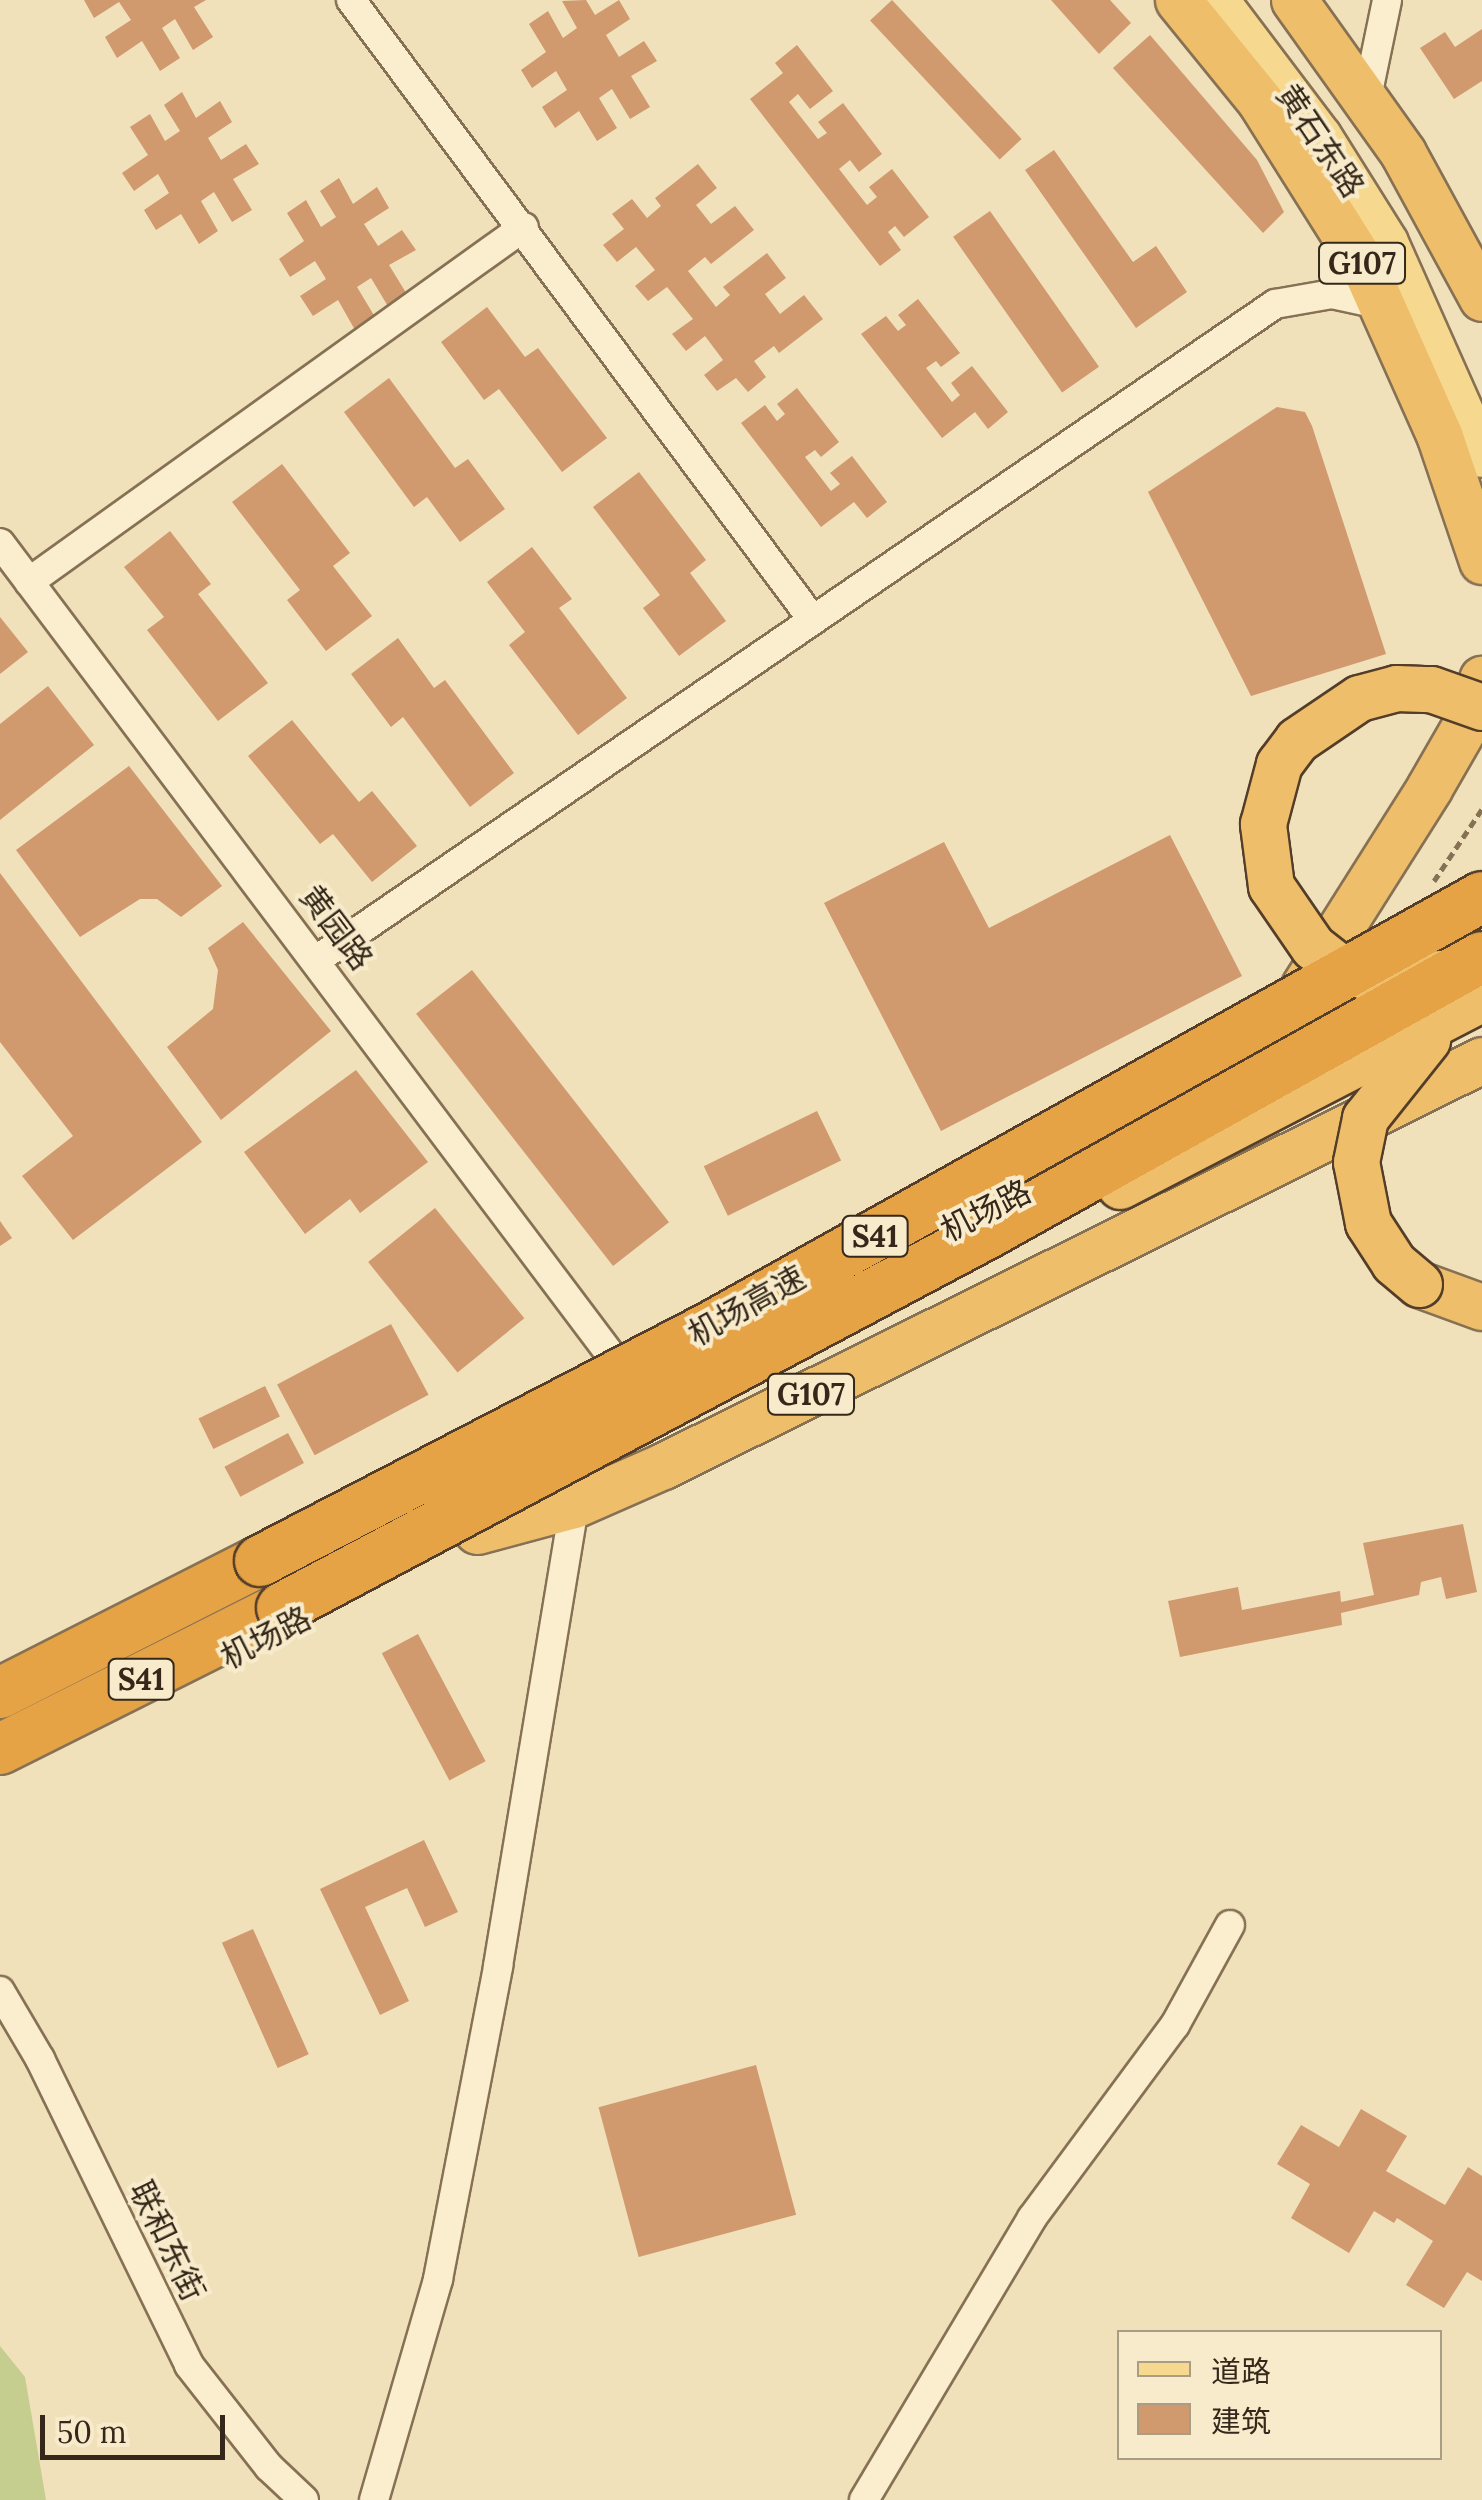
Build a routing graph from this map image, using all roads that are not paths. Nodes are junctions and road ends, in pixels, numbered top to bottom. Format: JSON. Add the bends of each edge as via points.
{"nodes":[{"id":1,"x":352,"y":0,"type":"edge"},
{"id":2,"x":1178,"y":0,"type":"edge"},
{"id":3,"x":1217,"y":0,"type":"edge"},
{"id":4,"x":1253,"y":0,"type":"edge"},
{"id":5,"x":1294,"y":0,"type":"edge"},
{"id":6,"x":1387,"y":0,"type":"edge"},
{"id":7,"x":1367,"y":97,"type":"junction"},
{"id":8,"x":1360,"y":172,"type":"junction"},
{"id":9,"x":524,"y":227,"type":"junction"},
{"id":10,"x":1482,"y":298,"type":"edge"},
{"id":11,"x":1382,"y":305,"type":"junction"},
{"id":12,"x":1482,"y":376,"type":"edge"},
{"id":13,"x":1482,"y":456,"type":"edge"},
{"id":14,"x":0,"y":543,"type":"edge"},
{"id":15,"x":1482,"y":562,"type":"edge"},
{"id":16,"x":29,"y":582,"type":"junction"},
{"id":17,"x":812,"y":619,"type":"junction"},
{"id":18,"x":1482,"y":680,"type":"edge"},
{"id":19,"x":1482,"y":707,"type":"edge"},
{"id":20,"x":1482,"y":897,"type":"edge"},
{"id":21,"x":1482,"y":949,"type":"edge"},
{"id":22,"x":316,"y":960,"type":"junction"},
{"id":23,"x":1468,"y":983,"type":"edge"},
{"id":24,"x":1289,"y":1006,"type":"junction"},
{"id":25,"x":1482,"y":1060,"type":"edge"},
{"id":26,"x":1348,"y":1125,"type":"junction"},
{"id":27,"x":918,"y":1267,"type":"junction"},
{"id":28,"x":1482,"y":1307,"type":"edge"},
{"id":29,"x":613,"y":1358,"type":"junction"},
{"id":30,"x":420,"y":1462,"type":"junction"},
{"id":31,"x":574,"y":1505,"type":"junction"},
{"id":32,"x":477,"y":1532,"type":"junction"},
{"id":33,"x":0,"y":1675,"type":"edge"},
{"id":34,"x":0,"y":1693,"type":"edge"},
{"id":35,"x":0,"y":1749,"type":"edge"},
{"id":36,"x":0,"y":1770,"type":"edge"},
{"id":37,"x":1230,"y":1925,"type":"dead end"},
{"id":38,"x":0,"y":1991,"type":"edge"},
{"id":39,"x":304,"y":2500,"type":"edge"},
{"id":40,"x":374,"y":2500,"type":"edge"},
{"id":41,"x":864,"y":2500,"type":"edge"}],
"edges":[{"from":1,"to":9,"type":"street"},
{"from":2,"to":11,"type":"highway","number":"G107","via":[[1292,148]]},
{"from":3,"to":8,"type":"main road","name":"黄石东路"},
{"from":4,"to":8,"type":"main road","name":"黄石东路"},
{"from":5,"to":7,"type":"highway","number":"G107"},
{"from":6,"to":7,"type":"street"},
{"from":7,"to":10,"type":"highway","number":"G107"},
{"from":8,"to":12,"type":"main road","name":"黄石东路"},
{"from":8,"to":13,"type":"main road","name":"黄石东路"},
{"from":9,"to":16,"type":"street"},
{"from":9,"to":17,"type":"street"},
{"from":11,"to":15,"type":"highway","number":"G107","via":[[1440,437]]},
{"from":11,"to":17,"type":"street","via":[[1332,294],[1275,304]]},
{"from":14,"to":16,"type":"street","name":"黄园路"},
{"from":16,"to":22,"type":"street","name":"黄园路"},
{"from":17,"to":22,"type":"street"},
{"from":18,"to":24,"type":"highway","via":[[1471,715],[1349,922]]},
{"from":19,"to":23,"type":"highway","bridge":true,"via":[[1431,689],[1396,688],[1359,698],[1297,740],[1279,764],[1262,824],[1272,886],[1313,946],[1339,968],[1366,977]]},
{"from":20,"to":34,"type":"highway","name":"机场高速","number":"S41","bridge":true,"via":[[710,1328]]},
{"from":21,"to":23,"type":"highway","name":"机场路","bridge":true},
{"from":22,"to":29,"type":"street","name":"黄园路"},
{"from":23,"to":27,"type":"highway","name":"机场路","bridge":true},
{"from":23,"to":28,"type":"highway","bridge":true,"via":[[1383,1090],[1362,1129],[1356,1182],[1368,1223],[1394,1263],[1450,1301]]},
{"from":23,"to":35,"type":"highway","name":"机场高速","number":"S41","bridge":true},
{"from":24,"to":26,"type":"highway","via":[[1332,1027],[1353,1060],[1356,1095]]},
{"from":24,"to":29,"type":"highway","name":"机场路"},
{"from":25,"to":26,"type":"highway","name":"机场路","number":"G107"},
{"from":26,"to":31,"type":"highway","name":"机场路","number":"G107"},
{"from":27,"to":30,"type":"highway","name":"机场路","via":[[563,1426],[510,1446]]},
{"from":27,"to":32,"type":"highway","name":"机场路"},
{"from":29,"to":30,"type":"highway","name":"机场路"},
{"from":30,"to":33,"type":"highway","name":"机场路"},
{"from":31,"to":32,"type":"highway","name":"机场路","number":"G107"},
{"from":31,"to":40,"type":"street","via":[[438,2279]]},
{"from":32,"to":36,"type":"highway","name":"机场路","number":"G107"},
{"from":37,"to":41,"type":"street","via":[[1175,2025],[1032,2218]]},
{"from":38,"to":39,"type":"street","name":"联和东街","via":[[40,2059],[189,2365],[269,2467]]}]}
